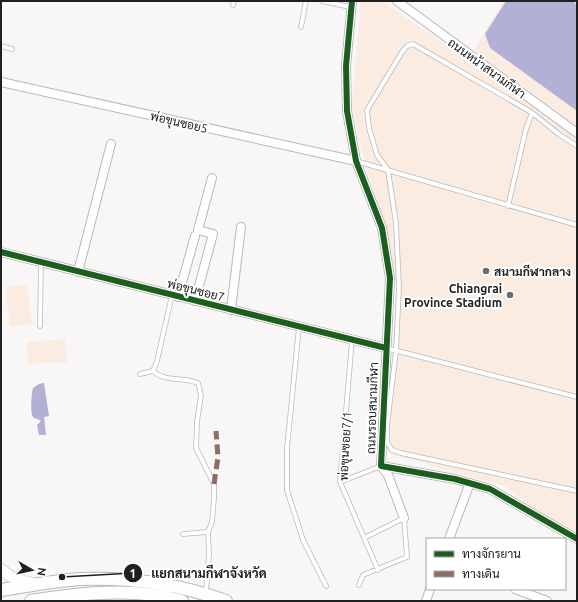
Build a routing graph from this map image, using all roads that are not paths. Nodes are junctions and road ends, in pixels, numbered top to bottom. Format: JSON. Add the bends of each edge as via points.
{"nodes":[{"id":1,"x":306,"y":1,"type":"edge"},
{"id":2,"x":322,"y":1,"type":"edge"},
{"id":3,"x":397,"y":1,"type":"edge"},
{"id":4,"x":351,"y":4,"type":"edge"},
{"id":5,"x":301,"y":26,"type":"dead end"},
{"id":6,"x":1,"y":46,"type":"edge"},
{"id":7,"x":12,"y":49,"type":"dead end"},
{"id":8,"x":1,"y":82,"type":"edge"},
{"id":9,"x":532,"y":113,"type":"junction"},
{"id":10,"x":577,"y":133,"type":"edge"},
{"id":11,"x":111,"y":144,"type":"dead end"},
{"id":12,"x":577,"y":146,"type":"edge"},
{"id":13,"x":356,"y":161,"type":"junction"},
{"id":14,"x":388,"y":170,"type":"junction"},
{"id":15,"x":212,"y":178,"type":"dead end"},
{"id":16,"x":508,"y":206,"type":"junction"},
{"id":17,"x":577,"y":225,"type":"edge"},
{"id":18,"x":241,"y":227,"type":"dead end"},
{"id":19,"x":196,"y":236,"type":"dead end"},
{"id":20,"x":1,"y":252,"type":"edge"},
{"id":21,"x":41,"y":262,"type":"junction"},
{"id":22,"x":78,"y":272,"type":"junction"},
{"id":23,"x":175,"y":296,"type":"junction"},
{"id":24,"x":195,"y":301,"type":"junction"},
{"id":25,"x":231,"y":310,"type":"junction"},
{"id":26,"x":40,"y":326,"type":"dead end"},
{"id":27,"x":300,"y":327,"type":"junction"},
{"id":28,"x":352,"y":340,"type":"junction"},
{"id":29,"x":386,"y":348,"type":"junction"},
{"id":30,"x":396,"y":351,"type":"junction"},
{"id":31,"x":153,"y":372,"type":"junction"},
{"id":32,"x":140,"y":374,"type":"dead end"},
{"id":33,"x":577,"y":396,"type":"edge"},
{"id":34,"x":381,"y":466,"type":"junction"},
{"id":35,"x":340,"y":482,"type":"junction"},
{"id":36,"x":470,"y":483,"type":"junction"},
{"id":37,"x":577,"y":492,"type":"edge"},
{"id":38,"x":404,"y":518,"type":"junction"},
{"id":39,"x":208,"y":532,"type":"junction"},
{"id":40,"x":183,"y":534,"type":"dead end"},
{"id":41,"x":364,"y":538,"type":"junction"},
{"id":42,"x":449,"y":538,"type":"edge"},
{"id":43,"x":577,"y":539,"type":"edge"},
{"id":44,"x":1,"y":569,"type":"edge"},
{"id":45,"x":378,"y":570,"type":"junction"},
{"id":46,"x":43,"y":584,"type":"junction"},
{"id":47,"x":359,"y":585,"type":"dead end"},
{"id":48,"x":326,"y":586,"type":"dead end"},
{"id":49,"x":1,"y":590,"type":"edge"},
{"id":50,"x":430,"y":590,"type":"edge"},
{"id":51,"x":518,"y":590,"type":"edge"},
{"id":52,"x":206,"y":594,"type":"junction"},
{"id":53,"x":44,"y":600,"type":"edge"},
{"id":54,"x":31,"y":601,"type":"edge"},
{"id":55,"x":182,"y":601,"type":"edge"},
{"id":56,"x":226,"y":601,"type":"edge"},
{"id":57,"x":426,"y":601,"type":"edge"},
{"id":58,"x":547,"y":601,"type":"edge"}],
"edges":[{"from":1,"to":5,"type":"lane"},
{"from":2,"to":4,"type":"lane"},
{"from":3,"to":10,"type":"street","name":"ถนนหน้าสนามกีฬา"},
{"from":4,"to":13,"type":"street","name":"ถนนรอบสนามกีฬา","via":[[346,66],[347,111]]},
{"from":6,"to":7,"type":"lane"},
{"from":8,"to":13,"type":"street","name":"พ่อขุนซอย5"},
{"from":9,"to":12,"type":"lane"},
{"from":9,"to":14,"type":"lane","via":[[413,44],[407,46],[367,110],[377,155]]},
{"from":9,"to":16,"type":"lane"},
{"from":11,"to":22,"type":"street"},
{"from":13,"to":14,"type":"lane"},
{"from":13,"to":29,"type":"street","name":"ถนนรอบสนามกีฬา","via":[[382,228],[390,278]]},
{"from":14,"to":16,"type":"lane"},
{"from":14,"to":30,"type":"lane","via":[[396,223],[399,287]]},
{"from":15,"to":24,"type":"street","via":[[198,230],[213,234]]},
{"from":16,"to":17,"type":"lane"},
{"from":18,"to":25,"type":"street"},
{"from":19,"to":23,"type":"street"},
{"from":20,"to":21,"type":"street","name":"พ่อขุนซอย7"},
{"from":21,"to":22,"type":"street","name":"พ่อขุนซอย7"},
{"from":21,"to":26,"type":"lane"},
{"from":22,"to":23,"type":"street","name":"พ่อขุนซอย7"},
{"from":23,"to":24,"type":"street","name":"พ่อขุนซอย7"},
{"from":23,"to":31,"type":"lane"},
{"from":24,"to":25,"type":"street","name":"พ่อขุนซอย7"},
{"from":25,"to":27,"type":"street","name":"พ่อขุนซอย7"},
{"from":27,"to":28,"type":"street","name":"พ่อขุนซอย7"},
{"from":27,"to":48,"type":"lane","via":[[287,448],[288,490],[303,540]]},
{"from":28,"to":29,"type":"street","name":"พ่อขุนซอย7"},
{"from":28,"to":35,"type":"lane","name":"พ่อขุนซอย7/1"},
{"from":29,"to":30,"type":"lane"},
{"from":29,"to":34,"type":"street","name":"ถนนรอบสนามกีฬา"},
{"from":30,"to":33,"type":"lane"},
{"from":30,"to":37,"type":"lane","via":[[387,426],[387,442],[392,450]]},
{"from":31,"to":32,"type":"lane"},
{"from":31,"to":39,"type":"lane","via":[[160,377],[189,379],[198,383],[201,395],[196,422],[196,448],[214,484],[212,522]]},
{"from":34,"to":35,"type":"lane"},
{"from":34,"to":36,"type":"street","name":"ถนนรอบสนามกีฬา"},
{"from":34,"to":38,"type":"street","via":[[388,475]]},
{"from":35,"to":41,"type":"lane","name":"พ่อขุนซอย7/1"},
{"from":36,"to":42,"type":"street"},
{"from":36,"to":43,"type":"street","name":"ถนนรอบสนามกีฬา","via":[[490,489]]},
{"from":38,"to":41,"type":"lane"},
{"from":38,"to":45,"type":"lane","via":[[407,557]]},
{"from":39,"to":40,"type":"lane"},
{"from":39,"to":52,"type":"lane","via":[[210,554]]},
{"from":41,"to":45,"type":"lane","name":"พ่อขุนซอย7/1"},
{"from":44,"to":46,"type":"main road","via":[[9,577],[20,582]]},
{"from":45,"to":47,"type":"lane","via":[[363,574]]},
{"from":46,"to":49,"type":"main road"},
{"from":46,"to":52,"type":"main road","via":[[79,579],[130,579]]},
{"from":50,"to":57,"type":"street"},
{"from":51,"to":58,"type":"street"},
{"from":52,"to":56,"type":"main road"},
{"from":53,"to":54,"type":"main road"},
{"from":53,"to":55,"type":"main road","via":[[87,594],[130,593]]}]}
